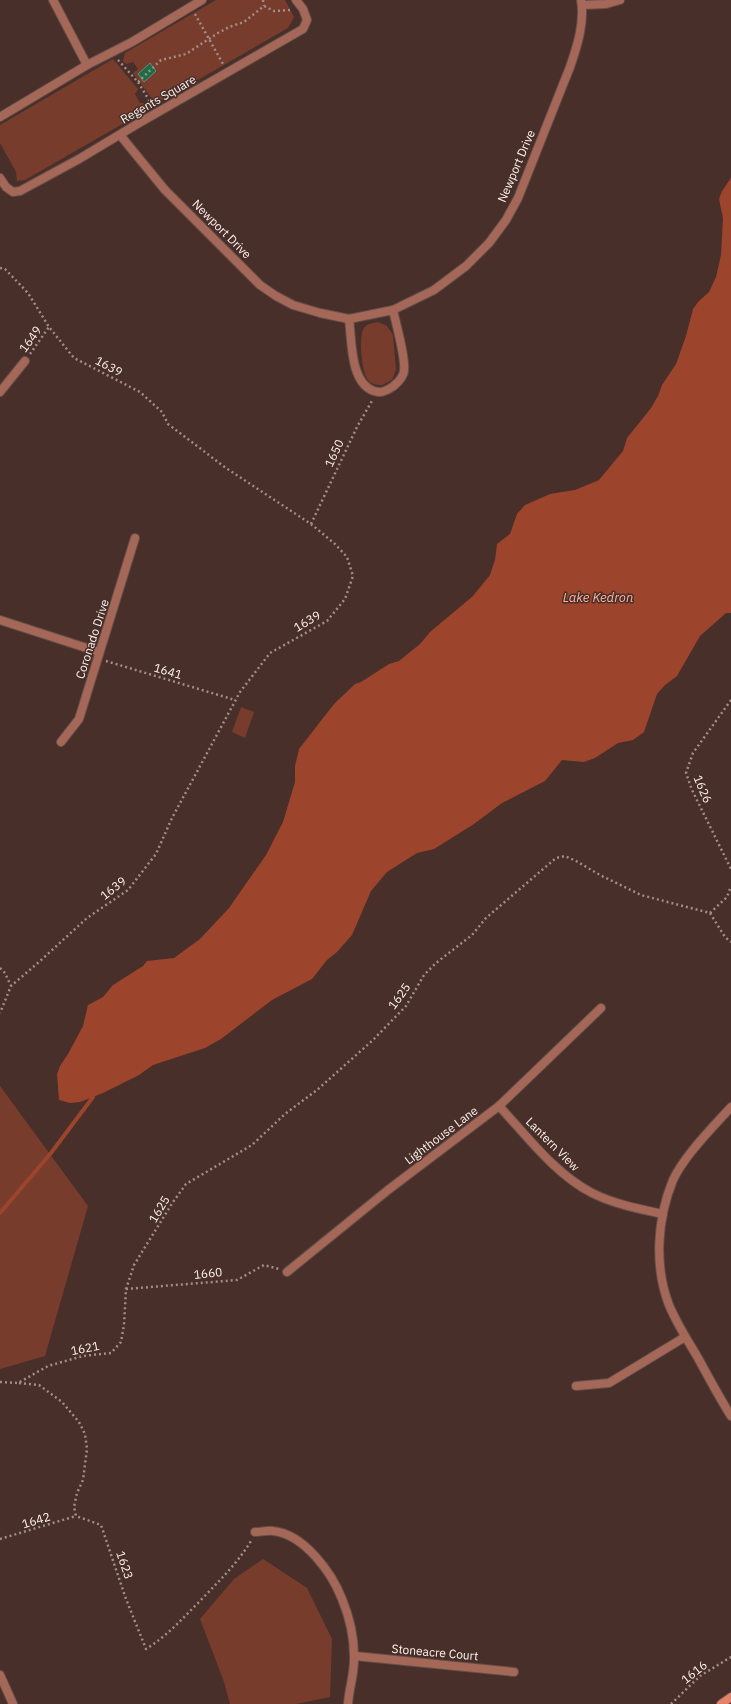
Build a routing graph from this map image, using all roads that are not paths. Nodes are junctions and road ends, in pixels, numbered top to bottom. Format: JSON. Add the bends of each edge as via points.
{"nodes":[{"id":1,"x":54,"y":0,"type":"edge"},
{"id":2,"x":202,"y":0,"type":"edge"},
{"id":3,"x":620,"y":0,"type":"edge"},
{"id":4,"x":581,"y":2,"type":"edge"},
{"id":5,"x":298,"y":3,"type":"edge"},
{"id":6,"x":87,"y":65,"type":"junction"},
{"id":7,"x":0,"y":116,"type":"edge"},
{"id":8,"x":120,"y":135,"type":"junction"},
{"id":9,"x":0,"y":178,"type":"edge"},
{"id":10,"x":393,"y":310,"type":"junction"},
{"id":11,"x":349,"y":319,"type":"junction"},
{"id":12,"x":25,"y":361,"type":"road end"},
{"id":13,"x":0,"y":392,"type":"edge"},
{"id":14,"x":135,"y":538,"type":"dead end"},
{"id":15,"x":0,"y":620,"type":"edge"},
{"id":16,"x":99,"y":655,"type":"junction"},
{"id":17,"x":61,"y":742,"type":"dead end"},
{"id":18,"x":601,"y":1008,"type":"dead end"},
{"id":19,"x":499,"y":1106,"type":"junction"},
{"id":20,"x":731,"y":1107,"type":"edge"},
{"id":21,"x":663,"y":1214,"type":"junction"},
{"id":22,"x":287,"y":1272,"type":"road end"},
{"id":23,"x":685,"y":1338,"type":"junction"},
{"id":24,"x":576,"y":1386,"type":"dead end"},
{"id":25,"x":728,"y":1406,"type":"edge"},
{"id":26,"x":731,"y":1416,"type":"edge"},
{"id":27,"x":255,"y":1532,"type":"road end"},
{"id":28,"x":354,"y":1656,"type":"junction"},
{"id":29,"x":514,"y":1672,"type":"dead end"},
{"id":30,"x":0,"y":1675,"type":"edge"},
{"id":31,"x":731,"y":1697,"type":"edge"},
{"id":32,"x":13,"y":1704,"type":"edge"},
{"id":33,"x":348,"y":1704,"type":"edge"},
{"id":34,"x":721,"y":1704,"type":"edge"}],
"edges":[{"from":1,"to":6,"type":"street"},
{"from":2,"to":6,"type":"street"},
{"from":3,"to":4,"type":"street","name":"Newport Drive","via":[[606,4]]},
{"from":4,"to":10,"type":"street","name":"Newport Drive","via":[[582,15],[577,46],[570,67],[518,198],[506,220],[489,243],[466,266],[434,290]]},
{"from":5,"to":8,"type":"street","name":"Regents Square","via":[[307,20],[303,29]]},
{"from":6,"to":7,"type":"street"},
{"from":8,"to":9,"type":"street","name":"Regents Square","via":[[20,191],[13,192]]},
{"from":8,"to":11,"type":"street","name":"Newport Drive","via":[[165,190],[260,285],[293,305]]},
{"from":10,"to":11,"type":"street","name":"Newport Drive"},
{"from":10,"to":11,"type":"street","via":[[404,372],[395,386],[383,392],[368,389],[360,380],[355,366]]},
{"from":12,"to":13,"type":"street"},
{"from":14,"to":16,"type":"street","name":"Coronado Drive"},
{"from":15,"to":16,"type":"street"},
{"from":16,"to":17,"type":"street","name":"Coronado Drive","via":[[79,720]]},
{"from":18,"to":19,"type":"street","name":"Lighthouse Lane"},
{"from":19,"to":21,"type":"street","name":"Lantern View","via":[[574,1182],[604,1198]]},
{"from":19,"to":22,"type":"street","name":"Lighthouse Lane","via":[[388,1190]]},
{"from":20,"to":21,"type":"street","via":[[687,1158],[674,1180]]},
{"from":21,"to":23,"type":"street","via":[[660,1259],[663,1283],[669,1304]]},
{"from":23,"to":24,"type":"street","via":[[610,1383]]},
{"from":23,"to":25,"type":"street"},
{"from":25,"to":26,"type":"street"},
{"from":27,"to":28,"type":"street","via":[[274,1531],[288,1535],[316,1557],[330,1575],[343,1599]]},
{"from":28,"to":29,"type":"street","name":"Stoneacre Court"},
{"from":28,"to":33,"type":"street"},
{"from":30,"to":32,"type":"street"},
{"from":31,"to":34,"type":"street"}]}
